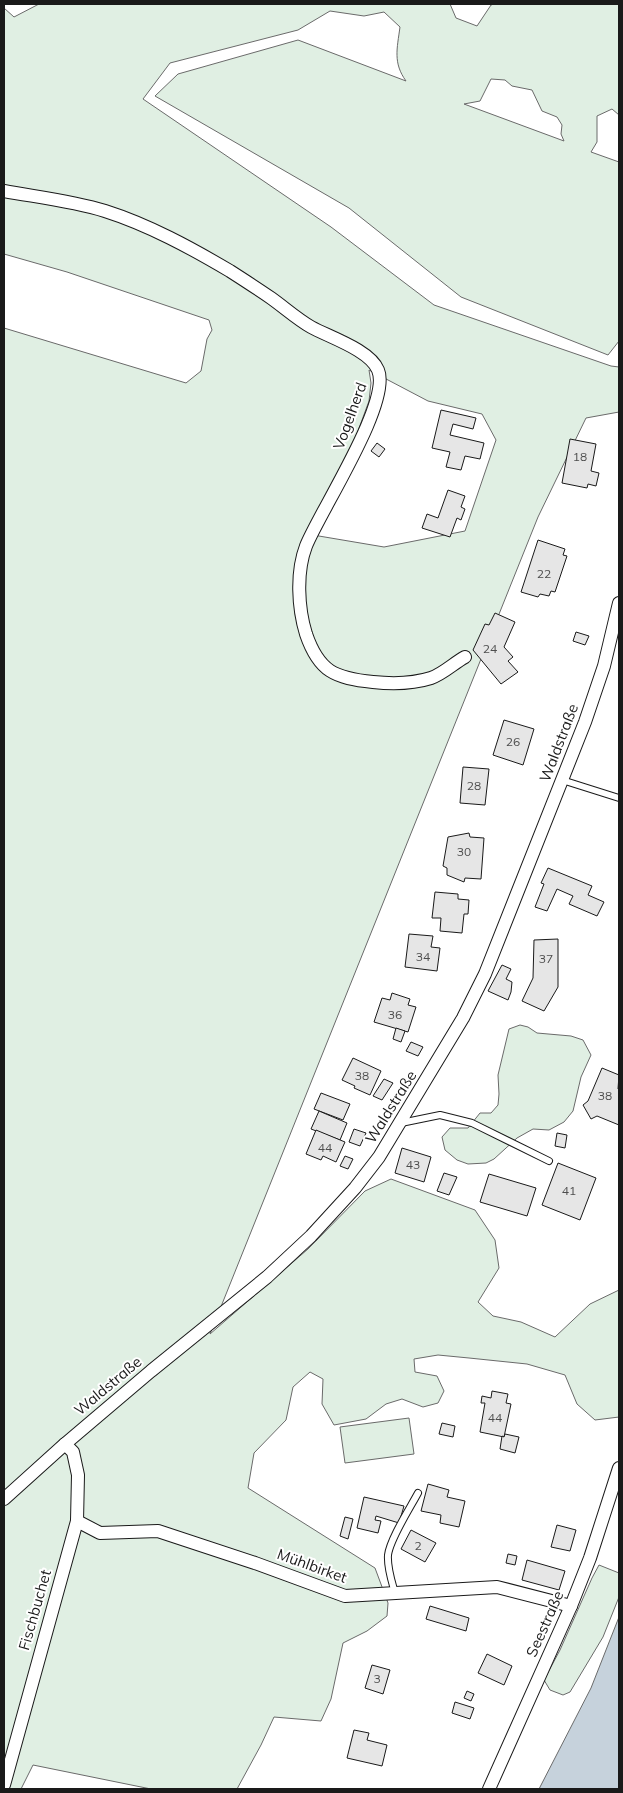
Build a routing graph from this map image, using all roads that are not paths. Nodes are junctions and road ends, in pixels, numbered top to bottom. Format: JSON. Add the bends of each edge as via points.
{"nodes":[{"id":1,"x":4,"y":191,"type":"edge"},
{"id":2,"x":619,"y":603,"type":"edge"},
{"id":3,"x":465,"y":656,"type":"dead end"},
{"id":4,"x":562,"y":780,"type":"junction"},
{"id":5,"x":619,"y":798,"type":"edge"},
{"id":6,"x":400,"y":1124,"type":"junction"},
{"id":7,"x":548,"y":1161,"type":"dead end"},
{"id":8,"x":64,"y":1444,"type":"junction"},
{"id":9,"x":619,"y":1468,"type":"edge"},
{"id":10,"x":418,"y":1492,"type":"dead end"},
{"id":11,"x":4,"y":1499,"type":"edge"},
{"id":12,"x":77,"y":1521,"type":"junction"},
{"id":13,"x":395,"y":1593,"type":"junction"},
{"id":14,"x":571,"y":1606,"type":"junction"},
{"id":15,"x":4,"y":1785,"type":"edge"},
{"id":16,"x":489,"y":1789,"type":"edge"}],
"edges":[{"from":1,"to":3,"type":"street","name":"Vogelherd","via":[[105,211],[187,246],[311,327],[353,347],[374,363],[380,381],[366,428],[306,547],[299,591],[304,626],[319,661],[333,673],[348,678],[390,683],[417,682],[433,677]]},
{"from":2,"to":4,"type":"street","name":"Waldstraße","via":[[604,666]]},
{"from":4,"to":5,"type":"lane"},
{"from":4,"to":6,"type":"street","name":"Waldstraße","via":[[485,974],[463,1018]]},
{"from":6,"to":7,"type":"lane","via":[[440,1115],[472,1123]]},
{"from":6,"to":8,"type":"street","name":"Waldstraße","via":[[355,1188],[311,1236]]},
{"from":8,"to":11,"type":"street","name":"Waldstraße"},
{"from":8,"to":12,"type":"street","name":"Fischbuchet","via":[[73,1452],[78,1476]]},
{"from":9,"to":14,"type":"street","name":"Seestraße"},
{"from":10,"to":13,"type":"lane","via":[[388,1554]]},
{"from":12,"to":13,"type":"street","name":"Mühlbirket","via":[[100,1533],[158,1531],[345,1596]]},
{"from":12,"to":15,"type":"street","name":"Fischbuchet"},
{"from":13,"to":14,"type":"street","name":"Mühlbirket","via":[[497,1587]]},
{"from":14,"to":16,"type":"street","name":"Seestraße"}]}
